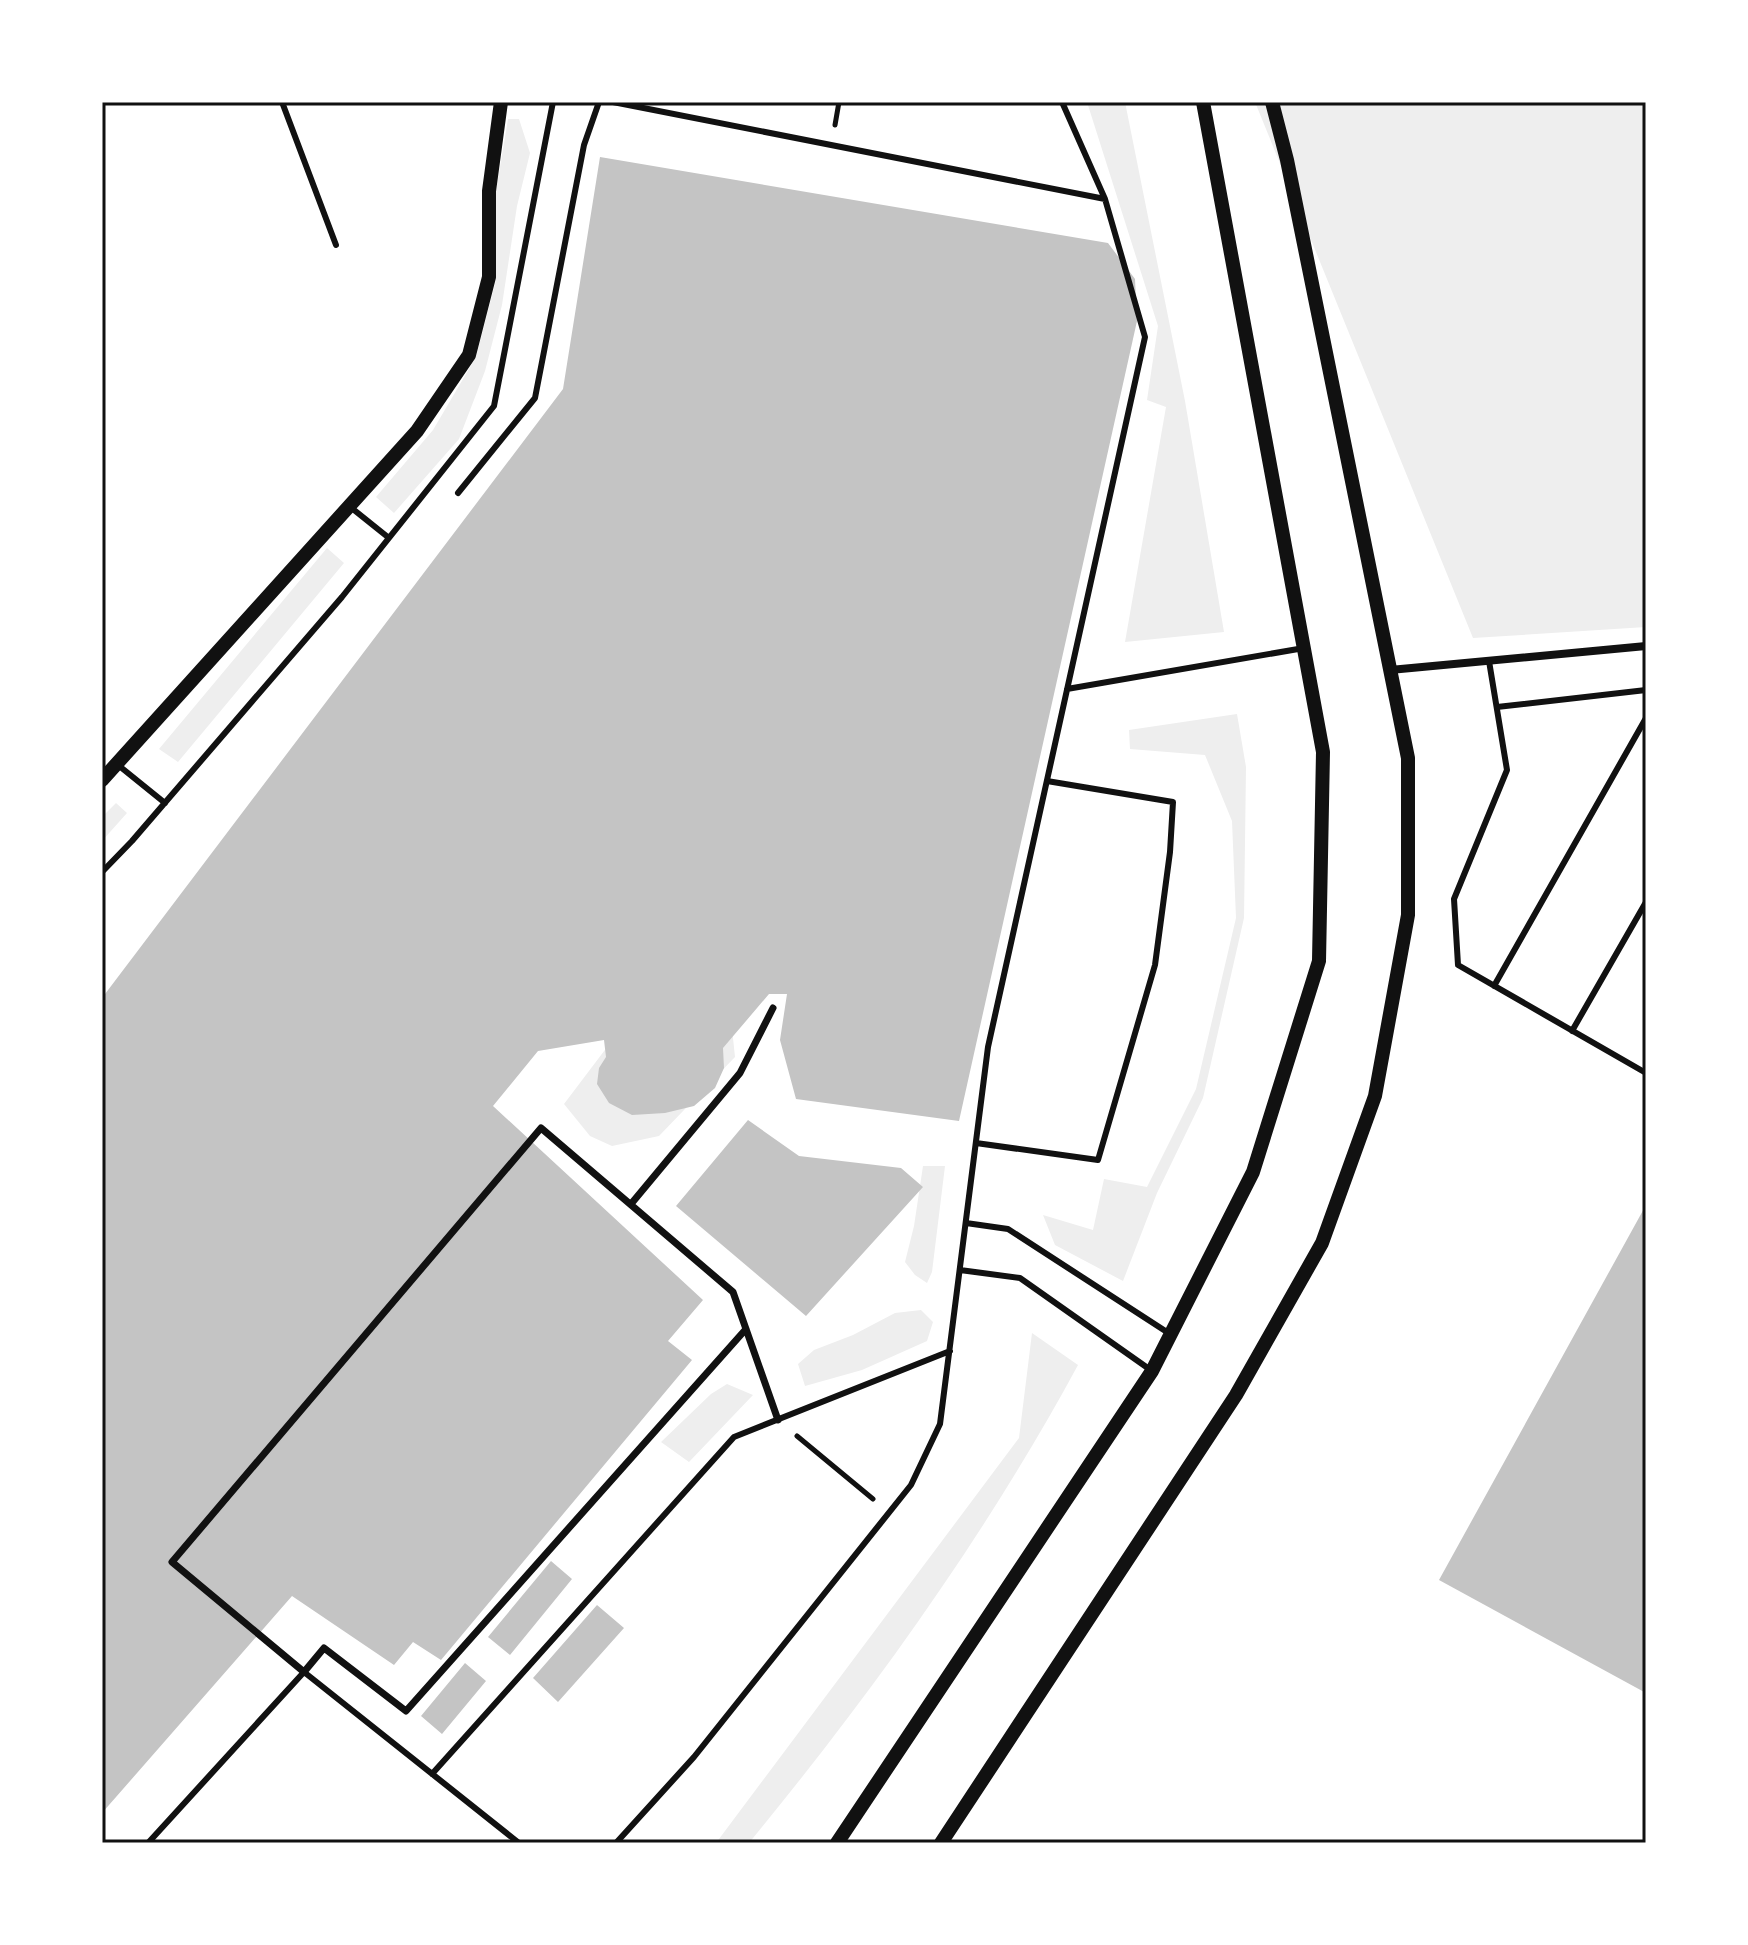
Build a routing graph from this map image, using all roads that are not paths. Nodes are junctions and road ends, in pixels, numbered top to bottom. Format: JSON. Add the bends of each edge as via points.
{"nodes":[{"id":1,"x":282,"y":102,"type":"edge"},
{"id":2,"x":501,"y":102,"type":"edge"},
{"id":3,"x":553,"y":102,"type":"edge"},
{"id":4,"x":599,"y":102,"type":"edge"},
{"id":5,"x":613,"y":102,"type":"edge"},
{"id":6,"x":1062,"y":102,"type":"edge"},
{"id":7,"x":1203,"y":102,"type":"edge"},
{"id":8,"x":1272,"y":102,"type":"edge"},
{"id":9,"x":1105,"y":199,"type":"junction"},
{"id":10,"x":336,"y":245,"type":"dead end"},
{"id":11,"x":458,"y":493,"type":"dead end"},
{"id":12,"x":349,"y":506,"type":"junction"},
{"id":13,"x":389,"y":538,"type":"junction"},
{"id":14,"x":1646,"y":646,"type":"edge"},
{"id":15,"x":1304,"y":648,"type":"junction"},
{"id":16,"x":1489,"y":661,"type":"junction"},
{"id":17,"x":1390,"y":670,"type":"junction"},
{"id":18,"x":1067,"y":689,"type":"junction"},
{"id":19,"x":1646,"y":690,"type":"edge"},
{"id":20,"x":1497,"y":707,"type":"junction"},
{"id":21,"x":1646,"y":718,"type":"edge"},
{"id":22,"x":117,"y":763,"type":"junction"},
{"id":23,"x":102,"y":780,"type":"edge"},
{"id":24,"x":1047,"y":781,"type":"junction"},
{"id":25,"x":165,"y":803,"type":"junction"},
{"id":26,"x":102,"y":872,"type":"edge"},
{"id":27,"x":1646,"y":902,"type":"edge"},
{"id":28,"x":1494,"y":986,"type":"junction"},
{"id":29,"x":773,"y":1008,"type":"dead end"},
{"id":30,"x":1572,"y":1031,"type":"junction"},
{"id":31,"x":1646,"y":1073,"type":"edge"},
{"id":32,"x":976,"y":1143,"type":"junction"},
{"id":33,"x":631,"y":1204,"type":"junction"},
{"id":34,"x":966,"y":1223,"type":"junction"},
{"id":35,"x":960,"y":1270,"type":"junction"},
{"id":36,"x":746,"y":1329,"type":"junction"},
{"id":37,"x":1170,"y":1334,"type":"junction"},
{"id":38,"x":950,"y":1351,"type":"junction"},
{"id":39,"x":1152,"y":1371,"type":"junction"},
{"id":40,"x":778,"y":1420,"type":"junction"},
{"id":41,"x":304,"y":1672,"type":"junction"},
{"id":42,"x":432,"y":1774,"type":"junction"},
{"id":43,"x":148,"y":1843,"type":"edge"},
{"id":44,"x":519,"y":1843,"type":"edge"},
{"id":45,"x":616,"y":1843,"type":"edge"},
{"id":46,"x":837,"y":1843,"type":"edge"},
{"id":47,"x":941,"y":1843,"type":"edge"}],
"edges":[{"from":1,"to":10,"type":"lane"},
{"from":2,"to":12,"type":"street","via":[[489,191],[489,277],[469,355],[417,431]]},
{"from":3,"to":13,"type":"lane","via":[[494,406]]},
{"from":4,"to":11,"type":"lane","via":[[584,145],[535,398]]},
{"from":5,"to":9,"type":"lane"},
{"from":6,"to":9,"type":"lane"},
{"from":7,"to":15,"type":"street"},
{"from":8,"to":17,"type":"street"},
{"from":9,"to":18,"type":"lane","via":[[1145,337]]},
{"from":12,"to":13,"type":"lane"},
{"from":12,"to":22,"type":"street"},
{"from":13,"to":25,"type":"lane"},
{"from":14,"to":16,"type":"street"},
{"from":15,"to":18,"type":"lane"},
{"from":15,"to":37,"type":"street","via":[[1323,752],[1319,961],[1253,1172]]},
{"from":16,"to":17,"type":"street"},
{"from":16,"to":20,"type":"lane"},
{"from":17,"to":47,"type":"street","via":[[1408,758],[1408,915],[1375,1096],[1322,1243],[1236,1395]]},
{"from":18,"to":24,"type":"lane"},
{"from":19,"to":20,"type":"lane"},
{"from":20,"to":28,"type":"lane","via":[[1507,770],[1454,899],[1458,965]]},
{"from":21,"to":28,"type":"lane"},
{"from":22,"to":23,"type":"street"},
{"from":22,"to":25,"type":"lane"},
{"from":24,"to":32,"type":"lane","via":[[988,1047]]},
{"from":24,"to":32,"type":"lane","via":[[1173,802],[1155,965],[1098,1160]]},
{"from":25,"to":26,"type":"lane"},
{"from":27,"to":30,"type":"lane"},
{"from":28,"to":30,"type":"lane"},
{"from":29,"to":33,"type":"street","via":[[740,1073]]},
{"from":30,"to":31,"type":"lane"},
{"from":32,"to":34,"type":"lane"},
{"from":33,"to":36,"type":"street","via":[[733,1292]]},
{"from":33,"to":41,"type":"street","via":[[541,1128],[172,1562]]},
{"from":34,"to":35,"type":"lane"},
{"from":34,"to":37,"type":"lane","via":[[1008,1229]]},
{"from":35,"to":38,"type":"lane"},
{"from":35,"to":39,"type":"lane","via":[[1020,1278]]},
{"from":36,"to":40,"type":"street"},
{"from":36,"to":41,"type":"street","via":[[406,1711],[324,1648]]},
{"from":37,"to":39,"type":"street"},
{"from":38,"to":40,"type":"lane"},
{"from":38,"to":45,"type":"lane","via":[[940,1424],[911,1485],[694,1757]]},
{"from":39,"to":46,"type":"street"},
{"from":40,"to":42,"type":"lane","via":[[734,1437]]},
{"from":41,"to":42,"type":"lane"},
{"from":41,"to":43,"type":"lane"},
{"from":42,"to":44,"type":"lane"}]}
